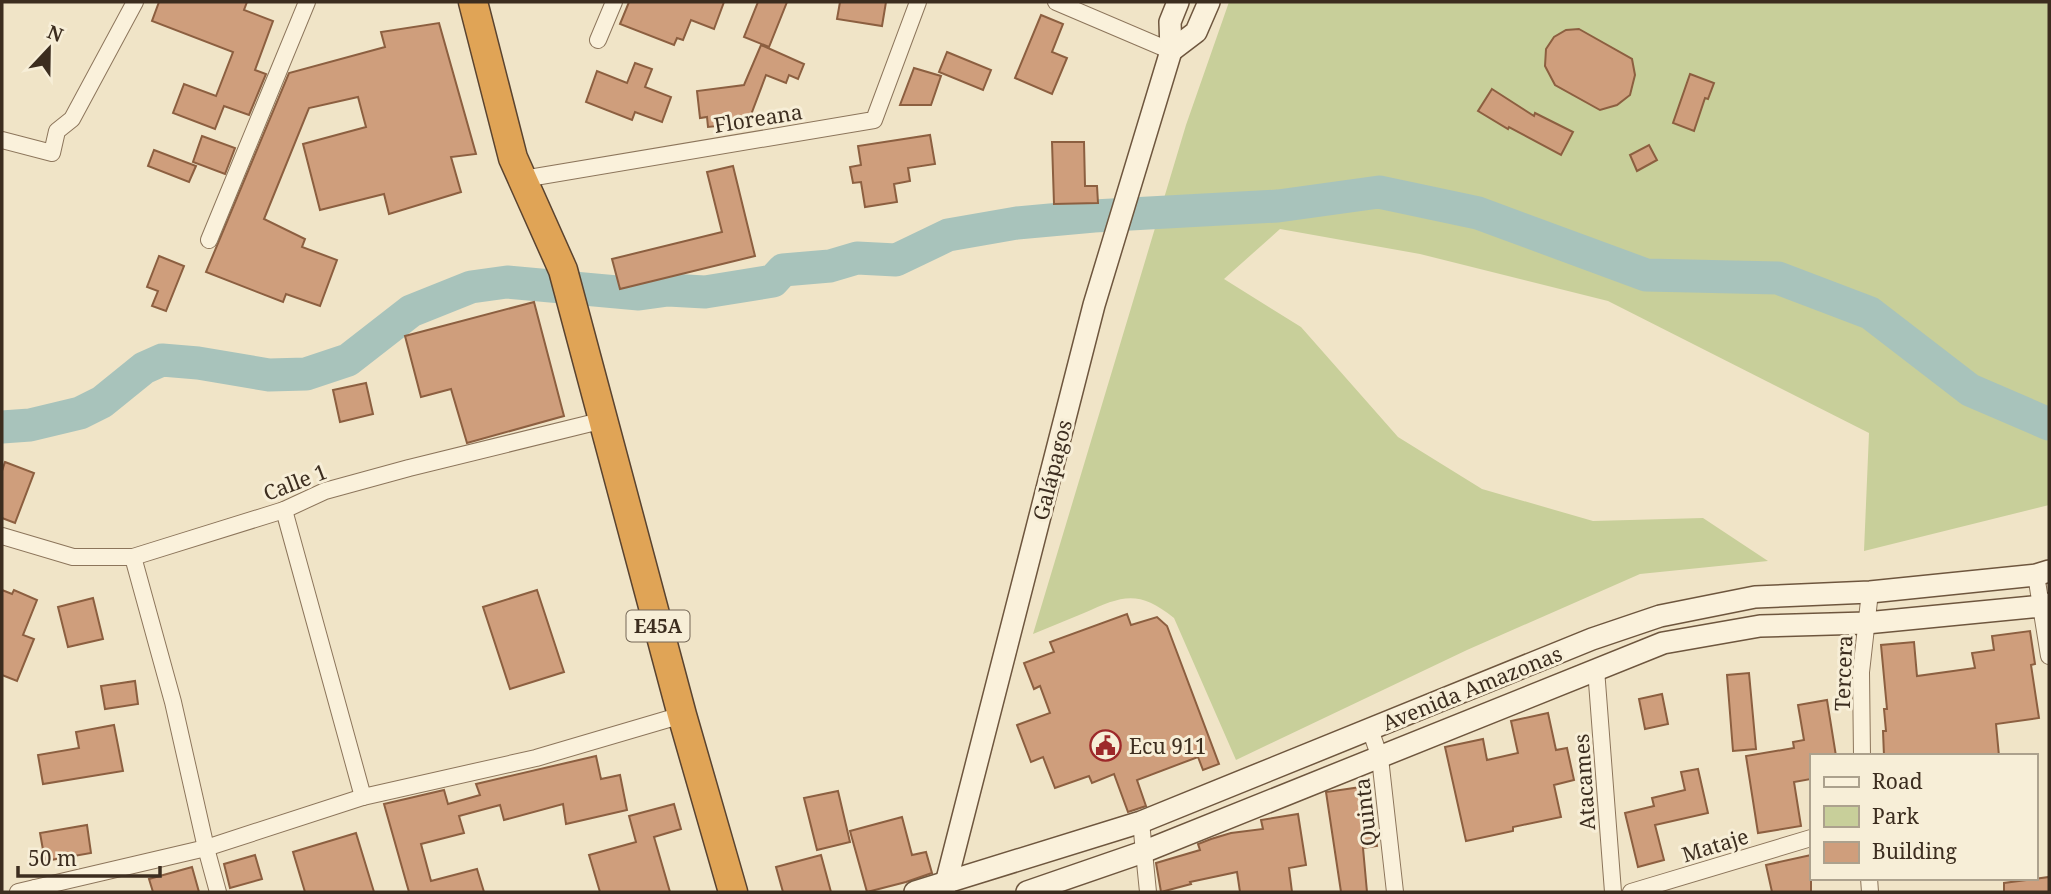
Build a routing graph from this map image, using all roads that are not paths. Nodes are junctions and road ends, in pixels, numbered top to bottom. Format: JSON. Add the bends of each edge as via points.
{"nodes":[{"id":1,"x":135,"y":2,"type":"edge"},
{"id":2,"x":307,"y":2,"type":"edge"},
{"id":3,"x":473,"y":2,"type":"edge"},
{"id":4,"x":614,"y":2,"type":"edge"},
{"id":5,"x":918,"y":2,"type":"edge"},
{"id":6,"x":1056,"y":2,"type":"edge"},
{"id":7,"x":1178,"y":2,"type":"edge"},
{"id":8,"x":1209,"y":2,"type":"edge"},
{"id":9,"x":598,"y":40,"type":"dead end"},
{"id":10,"x":1171,"y":51,"type":"junction"},
{"id":11,"x":2,"y":140,"type":"edge"},
{"id":12,"x":523,"y":179,"type":"junction"},
{"id":13,"x":209,"y":240,"type":"dead end"},
{"id":14,"x":604,"y":420,"type":"junction"},
{"id":15,"x":284,"y":510,"type":"junction"},
{"id":16,"x":2,"y":536,"type":"edge"},
{"id":17,"x":133,"y":557,"type":"junction"},
{"id":18,"x":2042,"y":573,"type":"edge"},
{"id":19,"x":1870,"y":592,"type":"junction"},
{"id":20,"x":2046,"y":605,"type":"edge"},
{"id":21,"x":1866,"y":624,"type":"junction"},
{"id":22,"x":2049,"y":656,"type":"edge"},
{"id":23,"x":1596,"y":669,"type":"junction"},
{"id":24,"x":682,"y":715,"type":"junction"},
{"id":25,"x":1370,"y":729,"type":"junction"},
{"id":26,"x":1862,"y":754,"type":"edge"},
{"id":27,"x":1380,"y":758,"type":"junction"},
{"id":28,"x":363,"y":797,"type":"junction"},
{"id":29,"x":1140,"y":822,"type":"junction"},
{"id":30,"x":1810,"y":838,"type":"edge"},
{"id":31,"x":206,"y":848,"type":"junction"},
{"id":32,"x":1143,"y":852,"type":"junction"},
{"id":33,"x":945,"y":888,"type":"edge"},
{"id":34,"x":36,"y":890,"type":"edge"},
{"id":35,"x":18,"y":892,"type":"edge"},
{"id":36,"x":218,"y":892,"type":"edge"},
{"id":37,"x":733,"y":892,"type":"edge"},
{"id":38,"x":915,"y":892,"type":"edge"},
{"id":39,"x":1027,"y":892,"type":"edge"},
{"id":40,"x":1148,"y":892,"type":"edge"},
{"id":41,"x":1395,"y":892,"type":"edge"},
{"id":42,"x":1613,"y":892,"type":"edge"},
{"id":43,"x":1631,"y":892,"type":"edge"}],
"edges":[{"from":1,"to":11,"type":"street","via":[[72,119],[57,131],[52,153]]},
{"from":2,"to":13,"type":"street"},
{"from":3,"to":12,"type":"highway","number":"E45A","via":[[513,158]]},
{"from":4,"to":9,"type":"street"},
{"from":5,"to":12,"type":"street","name":"Floreana","via":[[874,121]]},
{"from":6,"to":10,"type":"street"},
{"from":7,"to":10,"type":"main road","name":"Galápagos","via":[[1170,22]]},
{"from":8,"to":10,"type":"main road","via":[[1196,32]]},
{"from":10,"to":33,"type":"main road","name":"Galápagos","via":[[1097,298]]},
{"from":12,"to":14,"type":"highway","number":"E45A","via":[[563,270]]},
{"from":14,"to":15,"type":"street","name":"Calle 1","via":[[385,474],[325,491]]},
{"from":14,"to":24,"type":"highway","number":"E45A"},
{"from":15,"to":17,"type":"street","name":"Calle 1"},
{"from":15,"to":28,"type":"street"},
{"from":16,"to":17,"type":"street","name":"Calle 1","via":[[73,557]]},
{"from":17,"to":31,"type":"street","via":[[173,702]]},
{"from":18,"to":19,"type":"main road","name":"Avenida Amazonas"},
{"from":18,"to":20,"type":"street"},
{"from":19,"to":21,"type":"street","name":"Tercera"},
{"from":19,"to":25,"type":"main road","name":"Avenida Amazonas","via":[[1755,597],[1660,616]]},
{"from":20,"to":21,"type":"main road","name":"Avenida Amazonas"},
{"from":20,"to":22,"type":"street"},
{"from":21,"to":23,"type":"main road","name":"Avenida Amazonas","via":[[1760,626],[1663,643]]},
{"from":21,"to":26,"type":"street","name":"Tercera","via":[[1861,671]]},
{"from":23,"to":27,"type":"main road","name":"Avenida Amazonas"},
{"from":23,"to":42,"type":"street","name":"Atacames"},
{"from":24,"to":28,"type":"street","via":[[536,758]]},
{"from":24,"to":37,"type":"highway","number":"E45A"},
{"from":25,"to":27,"type":"street","name":"Quinta"},
{"from":25,"to":29,"type":"main road","name":"Avenida Amazonas"},
{"from":27,"to":32,"type":"main road","name":"Avenida Amazonas"},
{"from":27,"to":41,"type":"street","name":"Quinta"},
{"from":28,"to":31,"type":"street"},
{"from":29,"to":32,"type":"street"},
{"from":29,"to":33,"type":"main road","name":"Avenida Amazonas"},
{"from":30,"to":43,"type":"street","name":"Mataje"},
{"from":31,"to":34,"type":"street"},
{"from":31,"to":36,"type":"street"},
{"from":32,"to":39,"type":"main road","name":"Avenida Amazonas"},
{"from":32,"to":40,"type":"street"},
{"from":33,"to":38,"type":"main road","name":"Avenida Amazonas"},
{"from":34,"to":35,"type":"street"}]}
